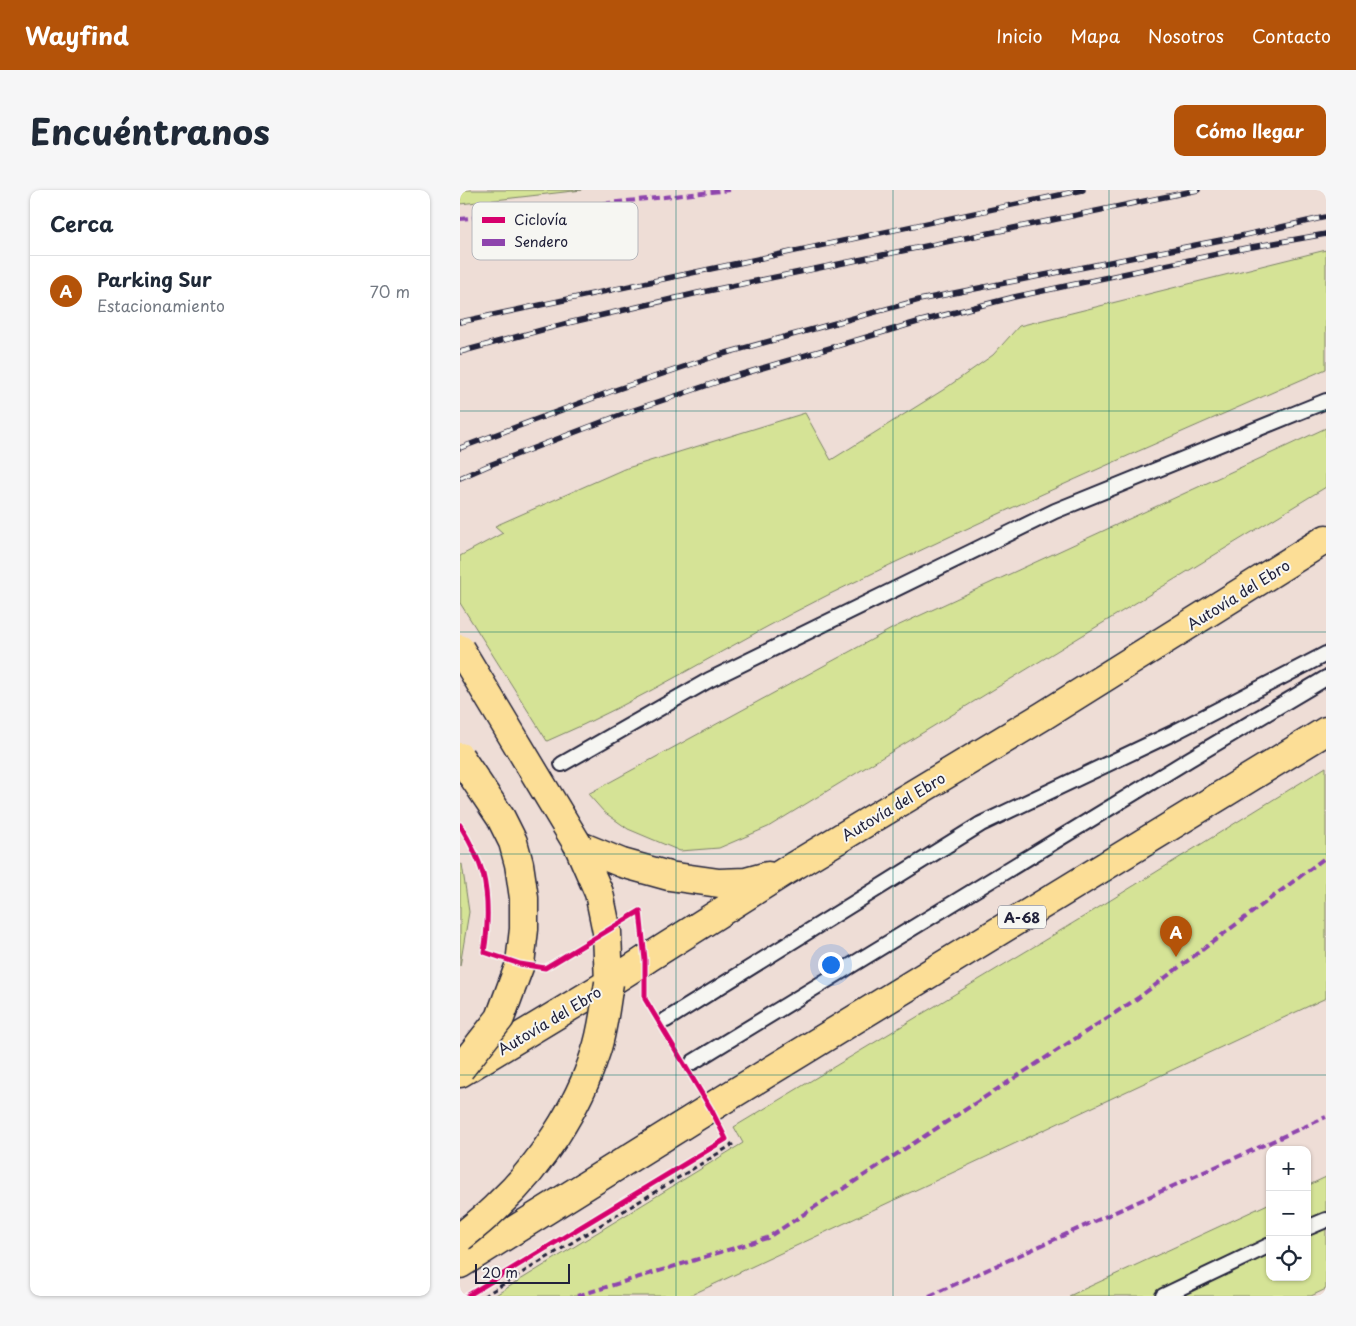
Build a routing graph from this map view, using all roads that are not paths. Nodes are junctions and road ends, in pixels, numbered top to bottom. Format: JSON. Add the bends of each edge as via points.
{"nodes":[{"id":1,"x":1326,"y":401,"type":"edge"},
{"id":2,"x":1326,"y":539,"type":"edge"},
{"id":3,"x":460,"y":649,"type":"edge"},
{"id":4,"x":1326,"y":654,"type":"edge"},
{"id":5,"x":1326,"y":678,"type":"edge"},
{"id":6,"x":1326,"y":731,"type":"edge"},
{"id":7,"x":460,"y":757,"type":"edge"},
{"id":8,"x":562,"y":764,"type":"dead end"},
{"id":9,"x":578,"y":845,"type":"junction"},
{"id":10,"x":784,"y":872,"type":"junction"},
{"id":11,"x":609,"y":984,"type":"junction"},
{"id":12,"x":666,"y":1020,"type":"dead end"},
{"id":13,"x":693,"y":1062,"type":"dead end"},
{"id":14,"x":460,"y":1071,"type":"edge"},
{"id":15,"x":1326,"y":1220,"type":"edge"},
{"id":16,"x":1311,"y":1226,"type":"edge"},
{"id":17,"x":460,"y":1238,"type":"edge"},
{"id":18,"x":1266,"y":1247,"type":"edge"},
{"id":19,"x":460,"y":1264,"type":"edge"},
{"id":20,"x":1163,"y":1296,"type":"edge"}],
"edges":[{"from":1,"to":8,"type":"lane","via":[[1055,511],[709,680]]},
{"from":2,"to":10,"type":"main road","name":"Autovía del Ebro"},
{"from":3,"to":9,"type":"main road","bridge":true},
{"from":4,"to":12,"type":"lane","via":[[1173,733],[981,824]]},
{"from":5,"to":13,"type":"lane"},
{"from":6,"to":19,"type":"main road","number":"A-68"},
{"from":7,"to":14,"type":"main road","bridge":true,"via":[[501,818],[513,842],[524,898],[520,964],[500,1018]]},
{"from":9,"to":10,"type":"main road","via":[[622,863],[669,876],[719,883],[746,882]]},
{"from":9,"to":11,"type":"main road","via":[[599,894],[607,932]]},
{"from":10,"to":11,"type":"main road","name":"Autovía del Ebro"},
{"from":11,"to":14,"type":"main road","name":"Autovía del Ebro"},
{"from":11,"to":17,"type":"main road","bridge":true,"via":[[596,1053],[562,1126],[533,1167],[501,1203]]},
{"from":15,"to":16,"type":"lane"},
{"from":18,"to":20,"type":"lane"}]}
